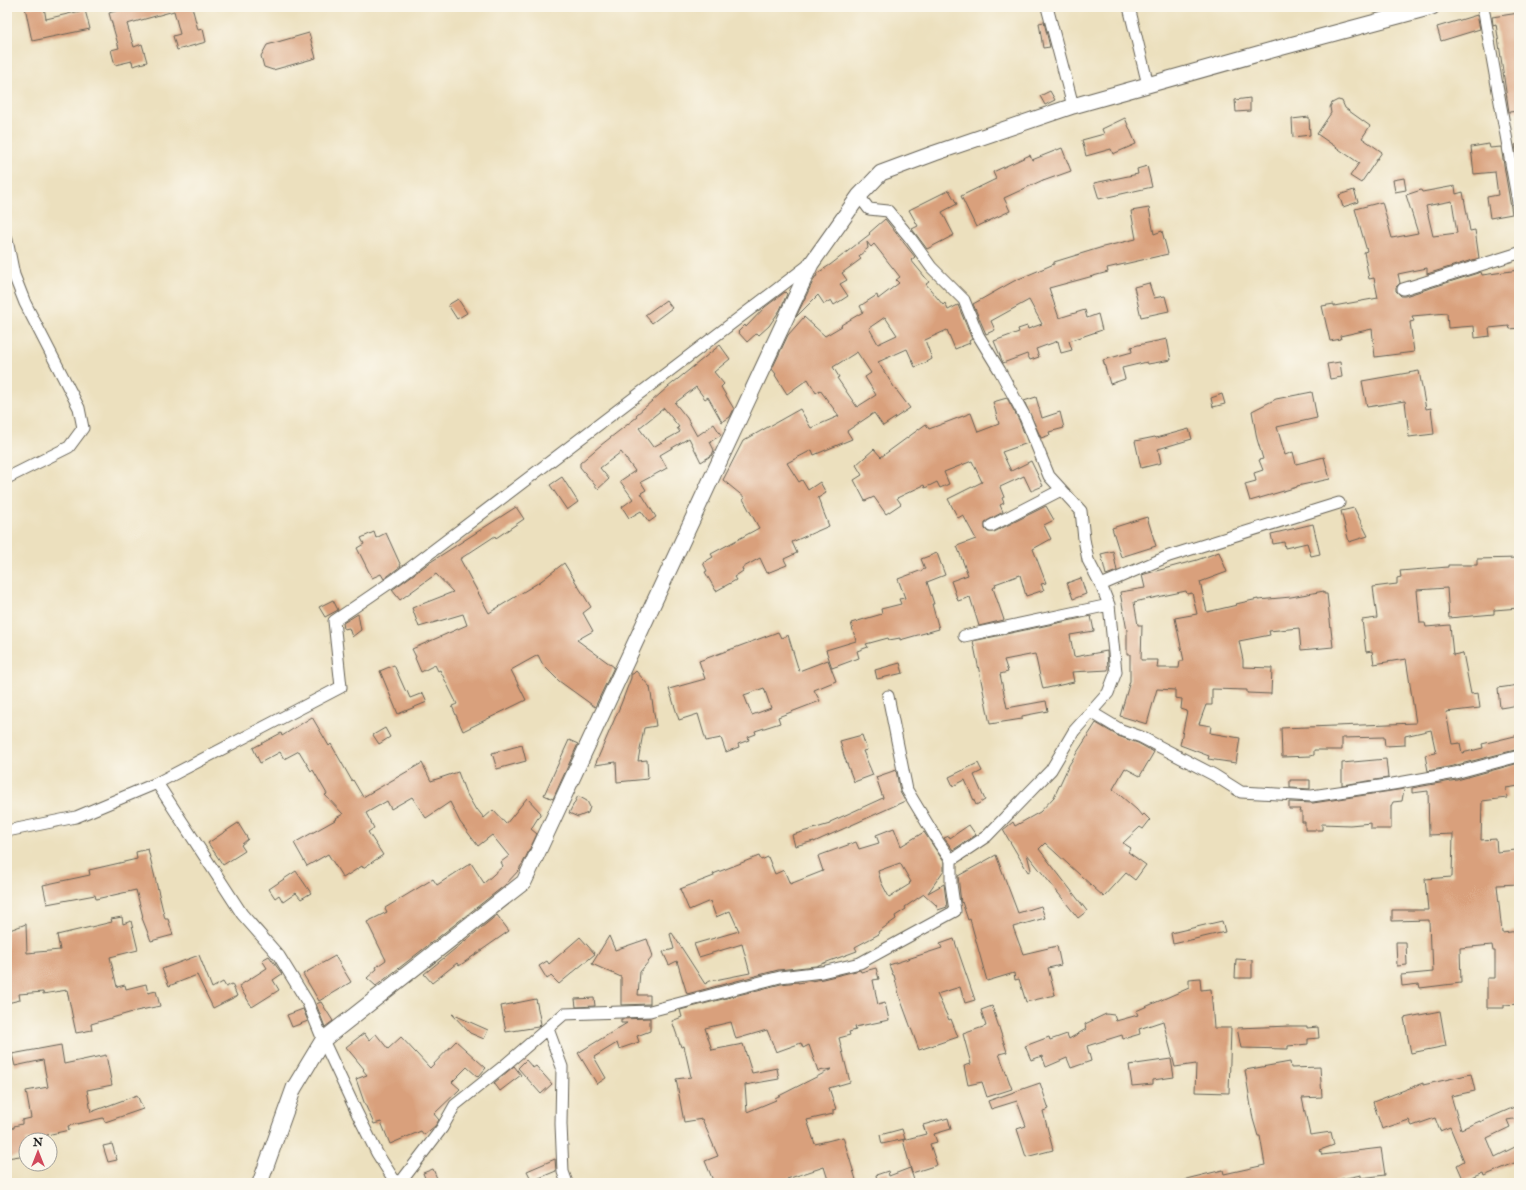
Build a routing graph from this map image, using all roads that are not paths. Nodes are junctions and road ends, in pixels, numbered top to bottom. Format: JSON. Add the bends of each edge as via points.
{"nodes":[{"id":1,"x":1047,"y":7,"type":"edge"},
{"id":2,"x":1129,"y":7,"type":"edge"},
{"id":3,"x":1432,"y":7,"type":"edge"},
{"id":4,"x":1483,"y":7,"type":"edge"},
{"id":5,"x":1148,"y":85,"type":"junction"},
{"id":6,"x":1073,"y":106,"type":"junction"},
{"id":7,"x":1516,"y":164,"type":"edge"},
{"id":8,"x":859,"y":196,"type":"junction"},
{"id":9,"x":1519,"y":208,"type":"edge"},
{"id":10,"x":7,"y":240,"type":"edge"},
{"id":11,"x":1519,"y":253,"type":"edge"},
{"id":12,"x":811,"y":264,"type":"junction"},
{"id":13,"x":1403,"y":289,"type":"dead end"},
{"id":14,"x":7,"y":478,"type":"edge"},
{"id":15,"x":1061,"y":490,"type":"junction"},
{"id":16,"x":1339,"y":503,"type":"dead end"},
{"id":17,"x":991,"y":526,"type":"dead end"},
{"id":18,"x":1101,"y":585,"type":"junction"},
{"id":19,"x":1109,"y":605,"type":"junction"},
{"id":20,"x":964,"y":636,"type":"dead end"},
{"id":21,"x":888,"y":696,"type":"dead end"},
{"id":22,"x":1091,"y":712,"type":"junction"},
{"id":23,"x":1519,"y":756,"type":"edge"},
{"id":24,"x":157,"y":783,"type":"junction"},
{"id":25,"x":7,"y":831,"type":"edge"},
{"id":26,"x":951,"y":860,"type":"junction"},
{"id":27,"x":548,"y":1029,"type":"junction"},
{"id":28,"x":323,"y":1040,"type":"junction"},
{"id":29,"x":260,"y":1183,"type":"edge"},
{"id":30,"x":396,"y":1183,"type":"edge"},
{"id":31,"x":400,"y":1183,"type":"edge"},
{"id":32,"x":567,"y":1183,"type":"edge"}],
"edges":[{"from":1,"to":6,"type":"street"},
{"from":2,"to":5,"type":"street"},
{"from":3,"to":5,"type":"street"},
{"from":4,"to":7,"type":"street"},
{"from":5,"to":6,"type":"street"},
{"from":6,"to":8,"type":"street","via":[[935,152],[881,173]]},
{"from":7,"to":9,"type":"street"},
{"from":8,"to":12,"type":"street"},
{"from":8,"to":15,"type":"street","via":[[868,209],[888,212],[931,267],[964,300],[978,335],[1025,417],[1049,476]]},
{"from":10,"to":14,"type":"street","via":[[14,275],[25,304],[79,408],[83,428],[69,447]]},
{"from":11,"to":13,"type":"street"},
{"from":12,"to":24,"type":"street","via":[[397,578],[334,621],[341,687]]},
{"from":12,"to":28,"type":"street","via":[[524,882]]},
{"from":15,"to":17,"type":"street"},
{"from":15,"to":18,"type":"street","via":[[1081,511],[1088,560]]},
{"from":16,"to":18,"type":"street","via":[[1169,556]]},
{"from":18,"to":19,"type":"street"},
{"from":19,"to":20,"type":"street"},
{"from":19,"to":22,"type":"street","via":[[1116,672],[1108,693]]},
{"from":21,"to":26,"type":"street","via":[[907,790]]},
{"from":22,"to":23,"type":"street","via":[[1121,730],[1141,737],[1214,775],[1241,792],[1312,796],[1455,773]]},
{"from":22,"to":26,"type":"street","via":[[1074,732],[1051,770],[987,836]]},
{"from":24,"to":25,"type":"street","via":[[76,817]]},
{"from":24,"to":28,"type":"street","via":[[242,914],[279,956],[308,1003]]},
{"from":26,"to":27,"type":"street","via":[[954,911],[860,963],[822,972],[780,977],[650,1011],[564,1014]]},
{"from":27,"to":31,"type":"street","via":[[455,1105],[442,1128]]},
{"from":27,"to":32,"type":"street","via":[[562,1067],[563,1172]]},
{"from":28,"to":29,"type":"street","via":[[294,1088]]},
{"from":28,"to":30,"type":"street","via":[[377,1153]]}]}
